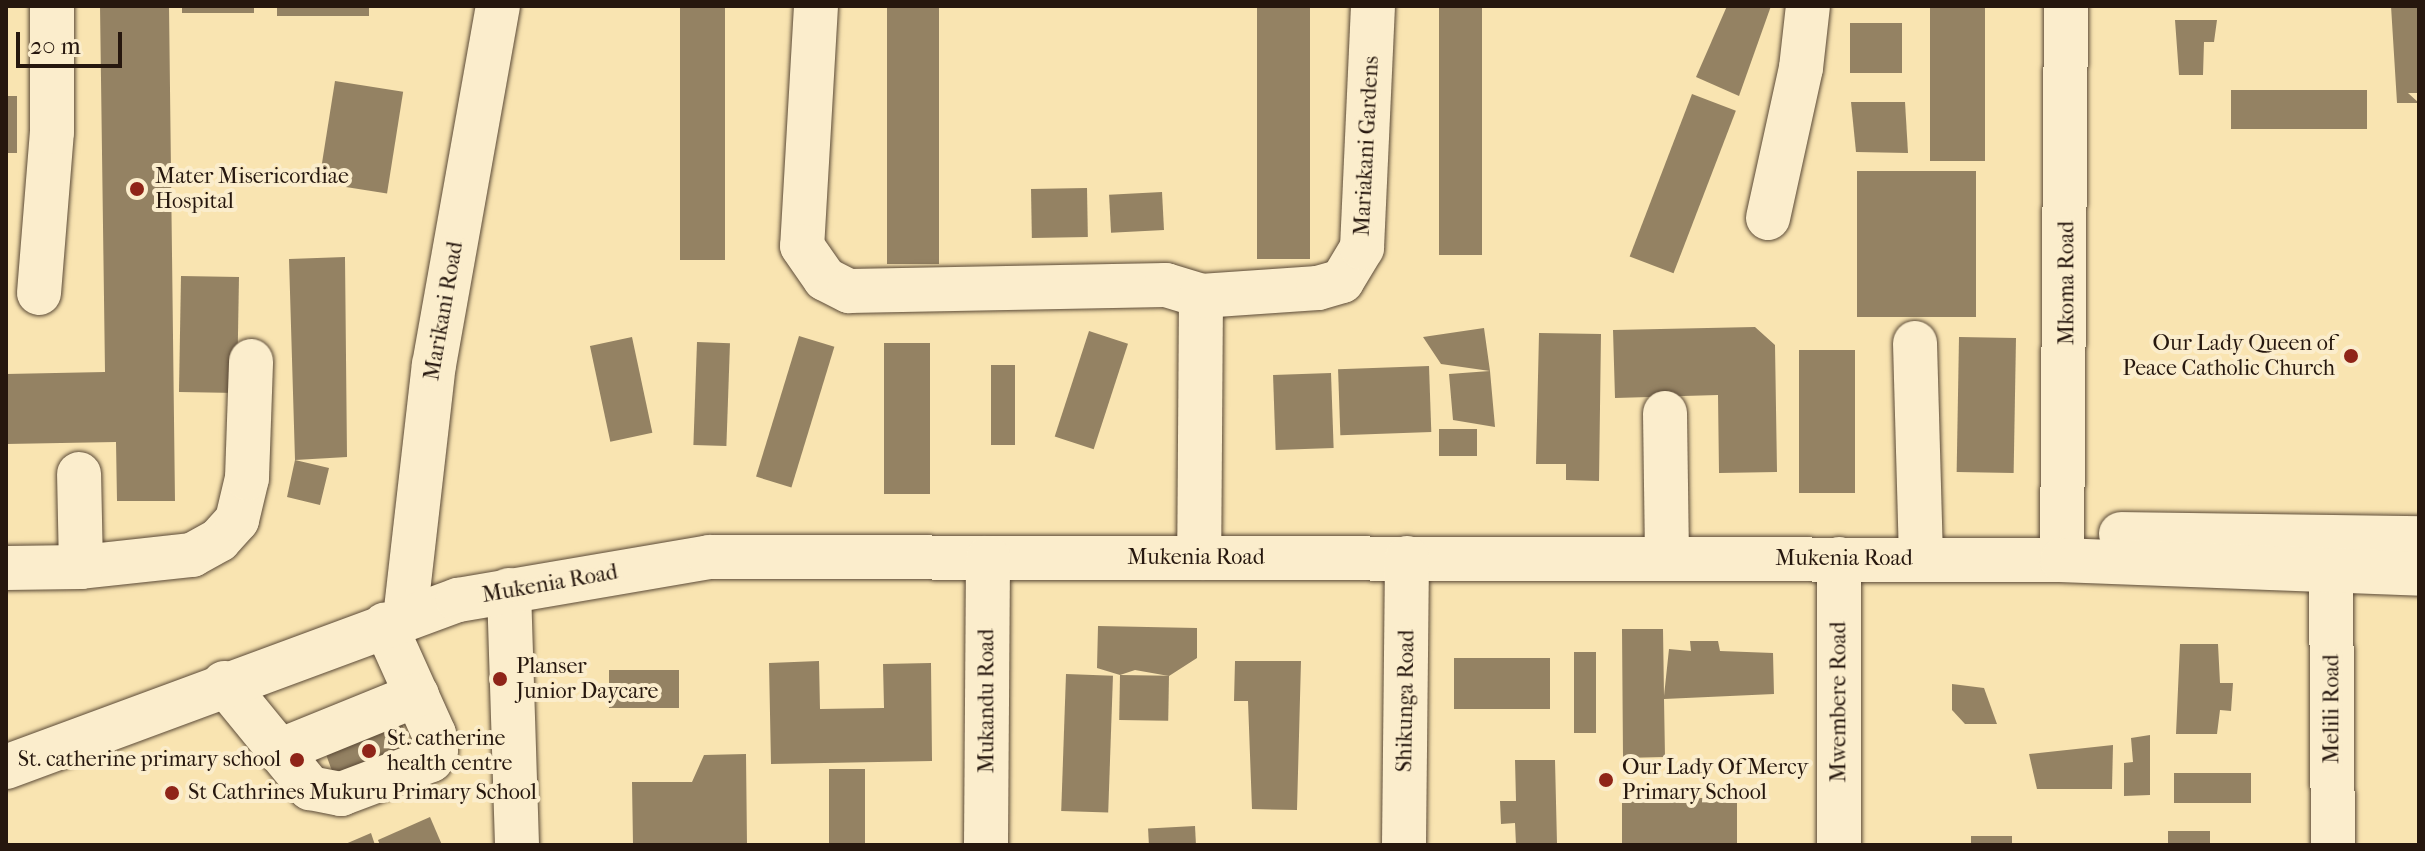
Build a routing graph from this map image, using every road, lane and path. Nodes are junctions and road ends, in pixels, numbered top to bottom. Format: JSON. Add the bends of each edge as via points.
{"nodes":[{"id":1,"x":52,"y":6,"type":"edge"},
{"id":2,"x":498,"y":6,"type":"edge"},
{"id":3,"x":816,"y":6,"type":"edge"},
{"id":4,"x":1373,"y":6,"type":"edge"},
{"id":5,"x":1808,"y":6,"type":"edge"},
{"id":6,"x":2066,"y":6,"type":"edge"},
{"id":7,"x":1768,"y":218,"type":"dead end"},
{"id":8,"x":39,"y":293,"type":"dead end"},
{"id":9,"x":1201,"y":296,"type":"junction"},
{"id":10,"x":1915,"y":343,"type":"dead end"},
{"id":11,"x":251,"y":361,"type":"dead end"},
{"id":12,"x":1665,"y":413,"type":"dead end"},
{"id":13,"x":79,"y":474,"type":"dead end"},
{"id":14,"x":2419,"y":538,"type":"edge"},
{"id":15,"x":2063,"y":546,"type":"junction"},
{"id":16,"x":988,"y":558,"type":"junction"},
{"id":17,"x":1199,"y":558,"type":"junction"},
{"id":18,"x":1407,"y":558,"type":"junction"},
{"id":19,"x":1667,"y":558,"type":"junction"},
{"id":20,"x":1839,"y":559,"type":"junction"},
{"id":21,"x":1921,"y":559,"type":"junction"},
{"id":22,"x":81,"y":567,"type":"junction"},
{"id":23,"x":6,"y":568,"type":"edge"},
{"id":24,"x":2331,"y":573,"type":"junction"},
{"id":25,"x":2419,"y":574,"type":"edge"},
{"id":26,"x":509,"y":590,"type":"junction"},
{"id":27,"x":395,"y":621,"type":"junction"},
{"id":28,"x":224,"y":683,"type":"junction"},
{"id":29,"x":417,"y":695,"type":"junction"},
{"id":30,"x":279,"y":751,"type":"junction"},
{"id":31,"x":6,"y":767,"type":"edge"},
{"id":32,"x":517,"y":845,"type":"edge"},
{"id":33,"x":986,"y":845,"type":"edge"},
{"id":34,"x":1404,"y":845,"type":"edge"},
{"id":35,"x":1839,"y":845,"type":"edge"},
{"id":36,"x":2333,"y":845,"type":"edge"}],
"edges":[{"from":1,"to":8,"type":"street","via":[[52,132]]},
{"from":2,"to":27,"type":"street","name":"Marikani Road"},
{"from":3,"to":9,"type":"street","via":[[802,246],[825,279],[849,291],[1166,285]]},
{"from":4,"to":9,"type":"street","name":"Mariakani Gardens","via":[[1362,248],[1342,281],[1318,288]]},
{"from":5,"to":7,"type":"street","via":[[1801,68]]},
{"from":6,"to":15,"type":"street","name":"Mkoma Road"},
{"from":9,"to":17,"type":"street"},
{"from":10,"to":21,"type":"street"},
{"from":11,"to":22,"type":"street","via":[[247,478],[237,520],[219,540],[192,555]]},
{"from":12,"to":19,"type":"street"},
{"from":13,"to":22,"type":"street"},
{"from":14,"to":15,"type":"street"},
{"from":15,"to":21,"type":"street","name":"Mukenia Road"},
{"from":15,"to":24,"type":"street","name":"Mukenia Road"},
{"from":16,"to":17,"type":"street","name":"Mukenia Road"},
{"from":16,"to":26,"type":"street","name":"Mukenia Road","via":[[709,557]]},
{"from":16,"to":33,"type":"street","name":"Mukandu Road"},
{"from":17,"to":18,"type":"street","name":"Mukenia Road"},
{"from":18,"to":19,"type":"street","name":"Mukenia Road"},
{"from":18,"to":34,"type":"street","name":"Shikunga Road"},
{"from":19,"to":20,"type":"street","name":"Mukenia Road"},
{"from":20,"to":21,"type":"street","name":"Mukenia Road"},
{"from":20,"to":35,"type":"street","name":"Mwembere Road"},
{"from":22,"to":23,"type":"street"},
{"from":24,"to":25,"type":"street","name":"Mukenia Road"},
{"from":24,"to":36,"type":"street","name":"Melili Road"},
{"from":26,"to":27,"type":"street","name":"Mukenia Road"},
{"from":26,"to":32,"type":"street"},
{"from":27,"to":28,"type":"street","name":"Mukenia Road"},
{"from":27,"to":29,"type":"street"},
{"from":28,"to":30,"type":"street"},
{"from":28,"to":31,"type":"street","name":"Mukenia Road"},
{"from":29,"to":30,"type":"street"},
{"from":29,"to":30,"type":"street","via":[[434,734],[431,760],[341,794],[310,788]]}]}
